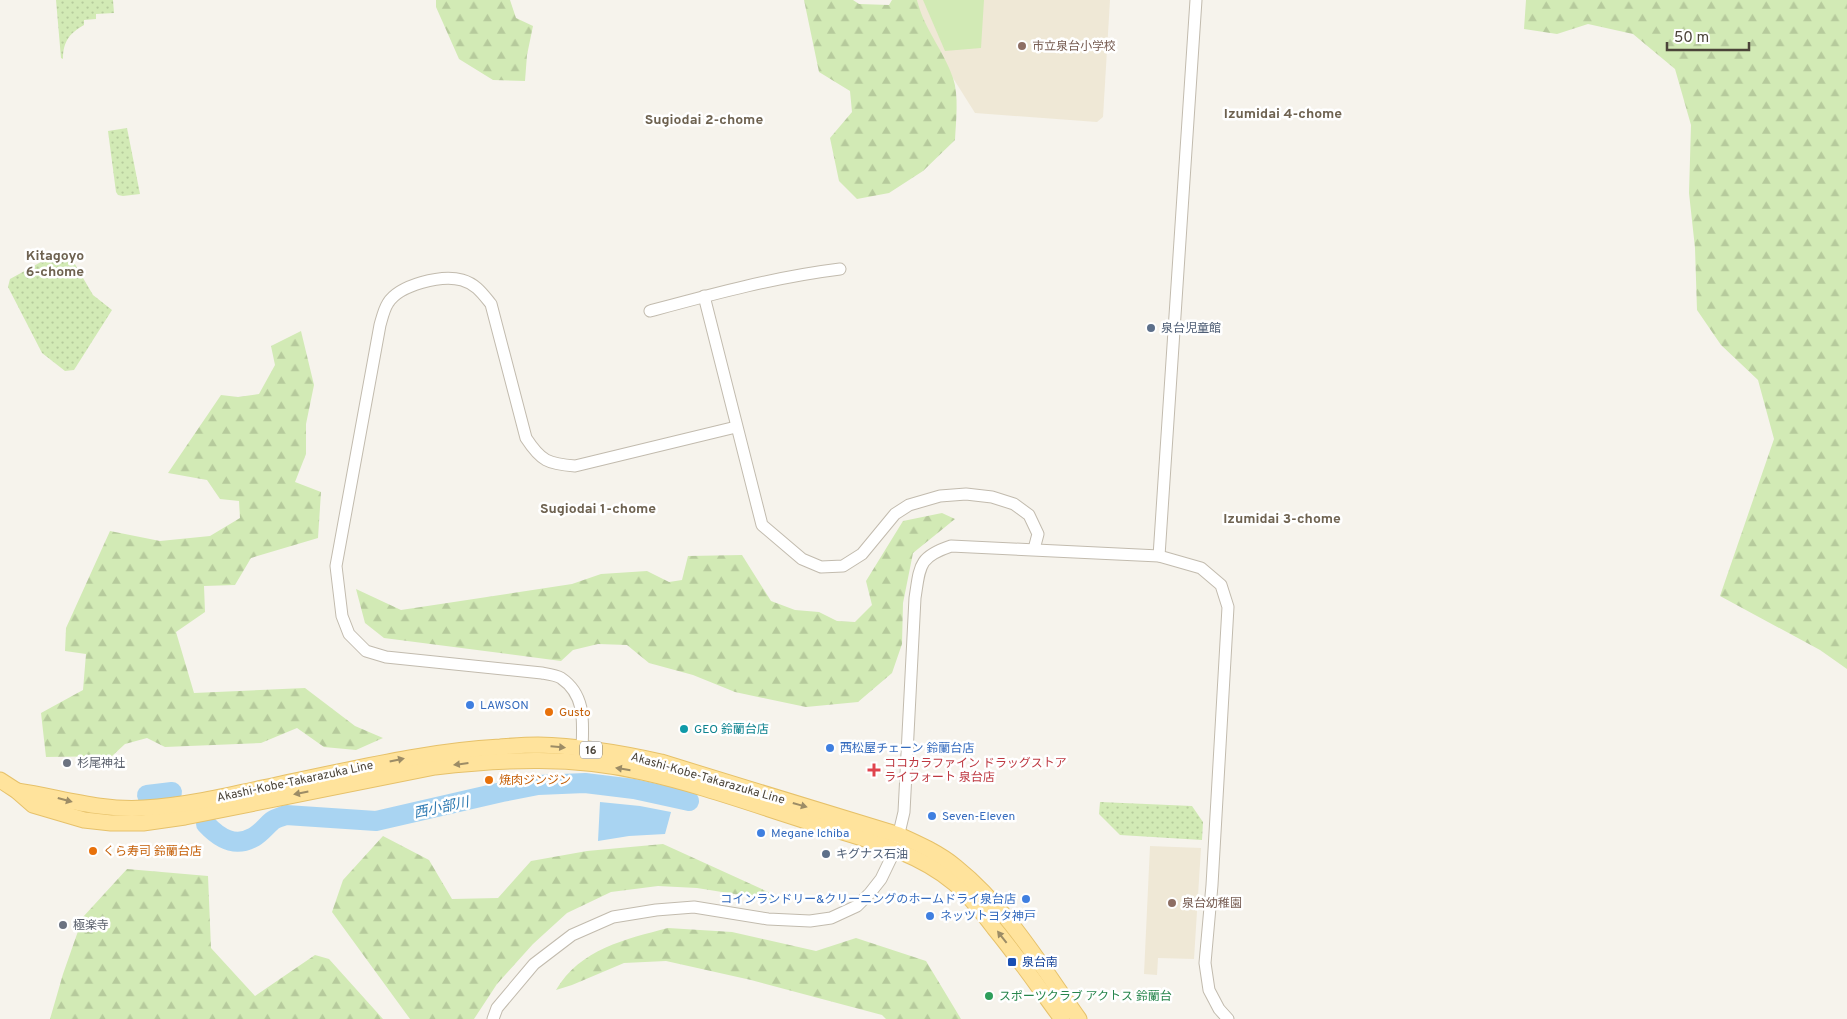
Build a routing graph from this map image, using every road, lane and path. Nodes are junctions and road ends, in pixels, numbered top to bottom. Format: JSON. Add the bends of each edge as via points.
{"nodes":[{"id":1,"x":1196,"y":0,"type":"edge"},
{"id":2,"x":840,"y":269,"type":"dead end"},
{"id":3,"x":704,"y":296,"type":"junction"},
{"id":4,"x":650,"y":311,"type":"dead end"},
{"id":5,"x":736,"y":427,"type":"junction"},
{"id":6,"x":1034,"y":549,"type":"junction"},
{"id":7,"x":1160,"y":556,"type":"junction"},
{"id":8,"x":582,"y":749,"type":"junction"},
{"id":9,"x":0,"y":780,"type":"edge"},
{"id":10,"x":17,"y":791,"type":"junction"},
{"id":11,"x":899,"y":835,"type":"junction"},
{"id":12,"x":895,"y":850,"type":"junction"},
{"id":13,"x":493,"y":1019,"type":"edge"},
{"id":14,"x":1062,"y":1019,"type":"edge"},
{"id":15,"x":1079,"y":1019,"type":"edge"},
{"id":16,"x":1228,"y":1019,"type":"edge"}],
"edges":[{"from":1,"to":7,"type":"street"},
{"from":2,"to":3,"type":"street","via":[[801,274]]},
{"from":3,"to":4,"type":"street"},
{"from":3,"to":5,"type":"street"},
{"from":5,"to":6,"type":"street","via":[[762,525],[802,559],[821,567],[843,566],[862,554],[895,514],[909,505],[940,496],[966,494],[1014,504],[1029,515],[1038,534]]},
{"from":5,"to":8,"type":"street","via":[[575,466],[556,464],[537,455],[526,438],[491,304],[478,288],[461,279],[441,278],[401,291],[388,303],[380,325],[336,566],[342,616],[349,634],[366,651],[386,657],[560,677],[573,690],[584,716]]},
{"from":6,"to":7,"type":"street"},
{"from":6,"to":11,"type":"street","via":[[951,546],[934,552],[920,566],[915,598],[904,812]]},
{"from":7,"to":16,"type":"street","via":[[1201,568],[1221,585],[1228,607],[1206,963],[1209,990]]},
{"from":10,"to":8,"type":"main road","name":"Akashi-Kobe-Takarazuka Line","number":"16","one_way":true,"via":[[78,803],[142,808],[181,805],[405,758],[465,749],[537,745]]},
{"from":8,"to":11,"type":"main road","name":"Akashi-Kobe-Takarazuka Line","number":"16","one_way":true,"via":[[661,762]]},
{"from":9,"to":10,"type":"main road","name":"Akashi-Kobe-Takarazuka Line","number":"16"},
{"from":12,"to":10,"type":"main road","name":"Akashi-Kobe-Takarazuka Line","number":"16","one_way":true,"via":[[706,789],[641,771],[581,762],[524,760],[435,767],[143,823],[84,820],[33,805]]},
{"from":11,"to":12,"type":"street"},
{"from":11,"to":15,"type":"main road","name":"Akashi-Kobe-Takarazuka Line","number":"16","via":[[956,866],[990,900]]},
{"from":12,"to":13,"type":"street","via":[[870,893],[857,906],[831,918],[768,920],[694,907],[613,917],[572,936],[534,964],[497,1008]]},
{"from":14,"to":12,"type":"main road","name":"Akashi-Kobe-Takarazuka Line","number":"16","one_way":true,"via":[[971,899],[936,870]]}]}
